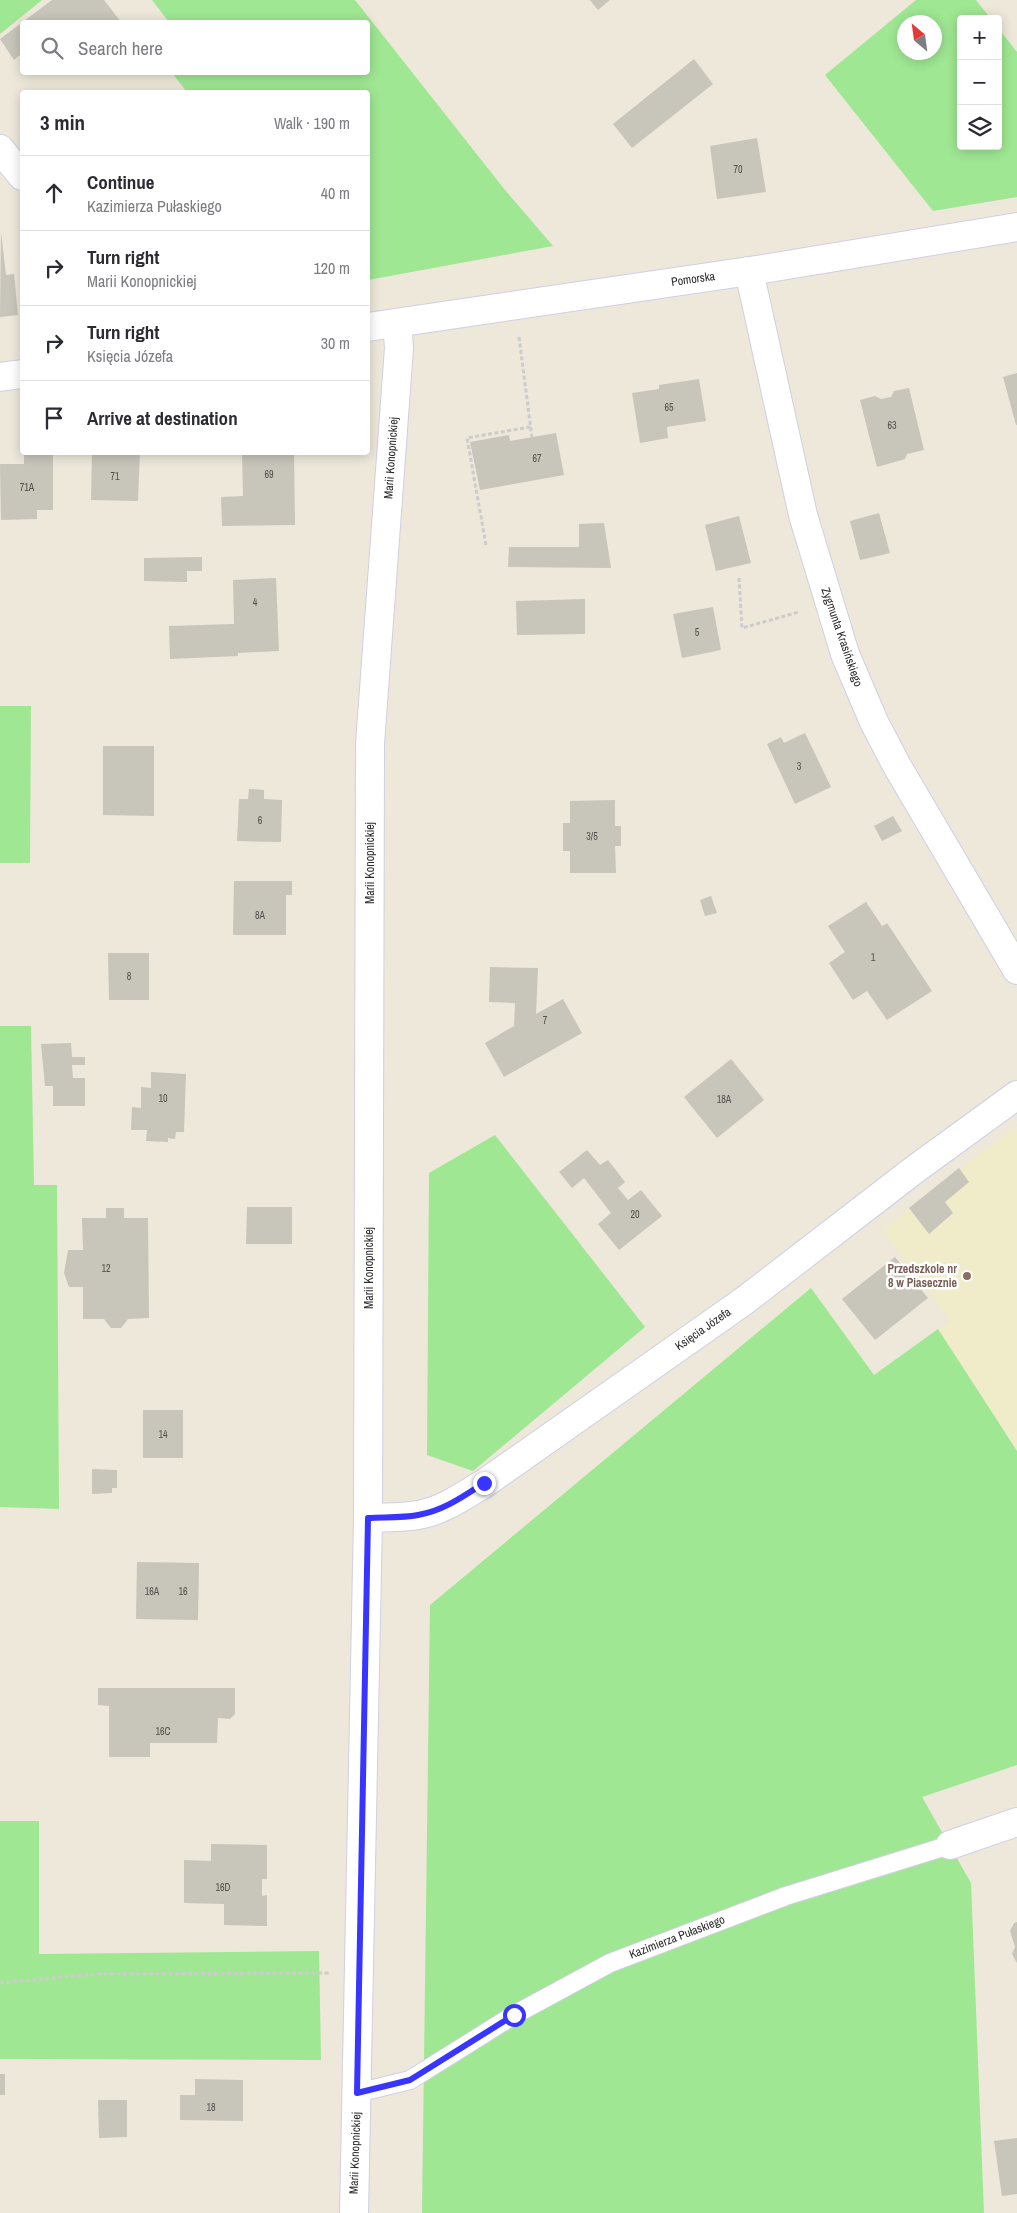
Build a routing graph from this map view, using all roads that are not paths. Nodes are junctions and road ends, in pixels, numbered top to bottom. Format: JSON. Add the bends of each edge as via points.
{"nodes":[{"id":1,"x":0,"y":149,"type":"edge"},
{"id":2,"x":20,"y":174,"type":"edge"},
{"id":3,"x":1017,"y":227,"type":"edge"},
{"id":4,"x":749,"y":271,"type":"junction"},
{"id":5,"x":397,"y":323,"type":"junction"},
{"id":6,"x":370,"y":327,"type":"edge"},
{"id":7,"x":20,"y":374,"type":"edge"},
{"id":8,"x":0,"y":377,"type":"edge"},
{"id":9,"x":1017,"y":970,"type":"edge"},
{"id":10,"x":1017,"y":1095,"type":"edge"},
{"id":11,"x":368,"y":1518,"type":"junction"},
{"id":12,"x":1017,"y":1822,"type":"edge"},
{"id":13,"x":950,"y":1845,"type":"joint"},
{"id":14,"x":357,"y":2093,"type":"junction"},
{"id":15,"x":354,"y":2213,"type":"edge"}],
"edges":[{"from":1,"to":2,"type":"street"},
{"from":3,"to":4,"type":"street","name":"Pomorska"},
{"from":4,"to":5,"type":"street","name":"Pomorska"},
{"from":4,"to":9,"type":"street","name":"Zygmunta Krasińskiego","via":[[803,515],[845,654],[896,766]]},
{"from":5,"to":6,"type":"street","name":"Pomorska"},
{"from":5,"to":11,"type":"street","name":"Marii Konopnickiej","via":[[399,348],[370,744]]},
{"from":7,"to":8,"type":"street"},
{"from":10,"to":11,"type":"street","name":"Księcia Józefa","via":[[744,1301],[484,1483],[432,1512]]},
{"from":11,"to":14,"type":"street","name":"Marii Konopnickiej"},
{"from":12,"to":13,"type":"street","name":"Kazimierza Pułaskiego"},
{"from":13,"to":14,"type":"lane","name":"Kazimierza Pułaskiego","via":[[786,1896],[610,1963],[514,2015],[410,2080]]},
{"from":14,"to":15,"type":"street","name":"Marii Konopnickiej"}]}
